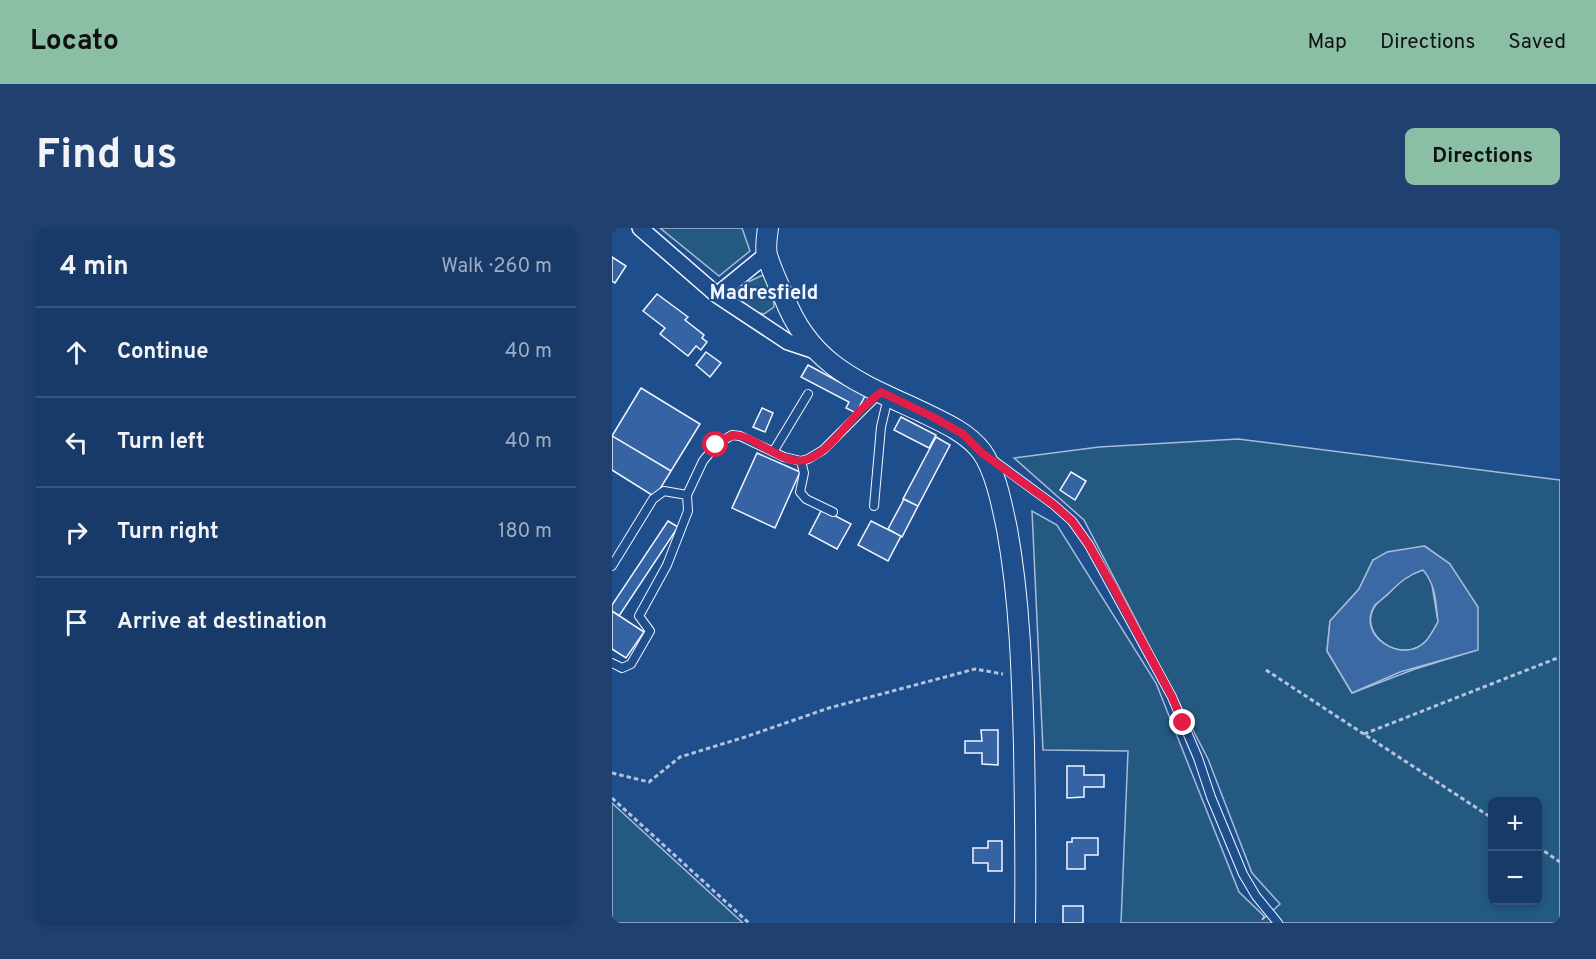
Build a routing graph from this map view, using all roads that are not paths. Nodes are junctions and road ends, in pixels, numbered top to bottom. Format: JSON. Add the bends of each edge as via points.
{"nodes":[{"id":1,"x":640,"y":228,"type":"edge"},
{"id":2,"x":768,"y":228,"type":"edge"},
{"id":3,"x":766,"y":254,"type":"junction"},
{"id":4,"x":717,"y":295,"type":"junction"},
{"id":5,"x":818,"y":352,"type":"junction"},
{"id":6,"x":808,"y":394,"type":"dead end"},
{"id":7,"x":885,"y":394,"type":"junction"},
{"id":8,"x":773,"y":452,"type":"junction"},
{"id":9,"x":982,"y":453,"type":"junction"},
{"id":10,"x":801,"y":461,"type":"junction"},
{"id":11,"x":687,"y":495,"type":"junction"},
{"id":12,"x":874,"y":506,"type":"dead end"},
{"id":13,"x":833,"y":512,"type":"dead end"},
{"id":14,"x":612,"y":566,"type":"edge"},
{"id":15,"x":612,"y":663,"type":"edge"},
{"id":16,"x":1025,"y":923,"type":"edge"},
{"id":17,"x":1278,"y":923,"type":"edge"}],
"edges":[{"from":1,"to":4,"type":"street"},
{"from":2,"to":3,"type":"street"},
{"from":3,"to":4,"type":"street"},
{"from":3,"to":5,"type":"street","via":[[800,332]]},
{"from":4,"to":5,"type":"street","via":[[788,342]]},
{"from":5,"to":7,"type":"street","via":[[837,368]]},
{"from":6,"to":8,"type":"lane"},
{"from":7,"to":9,"type":"street","via":[[963,434]]},
{"from":7,"to":10,"type":"lane","via":[[858,412],[823,450]]},
{"from":7,"to":12,"type":"lane"},
{"from":8,"to":10,"type":"lane"},
{"from":8,"to":11,"type":"lane","via":[[732,435],[703,461]]},
{"from":9,"to":16,"type":"street","via":[[1001,501],[1019,616]]},
{"from":9,"to":17,"type":"lane","via":[[1054,505],[1072,521],[1089,545],[1172,697],[1243,874]]},
{"from":10,"to":13,"type":"lane","via":[[804,473],[800,492]]},
{"from":11,"to":14,"type":"lane","via":[[664,491],[653,499]]},
{"from":11,"to":15,"type":"lane","via":[[688,511],[667,565],[639,615],[650,631],[631,664],[622,668]]}]}
